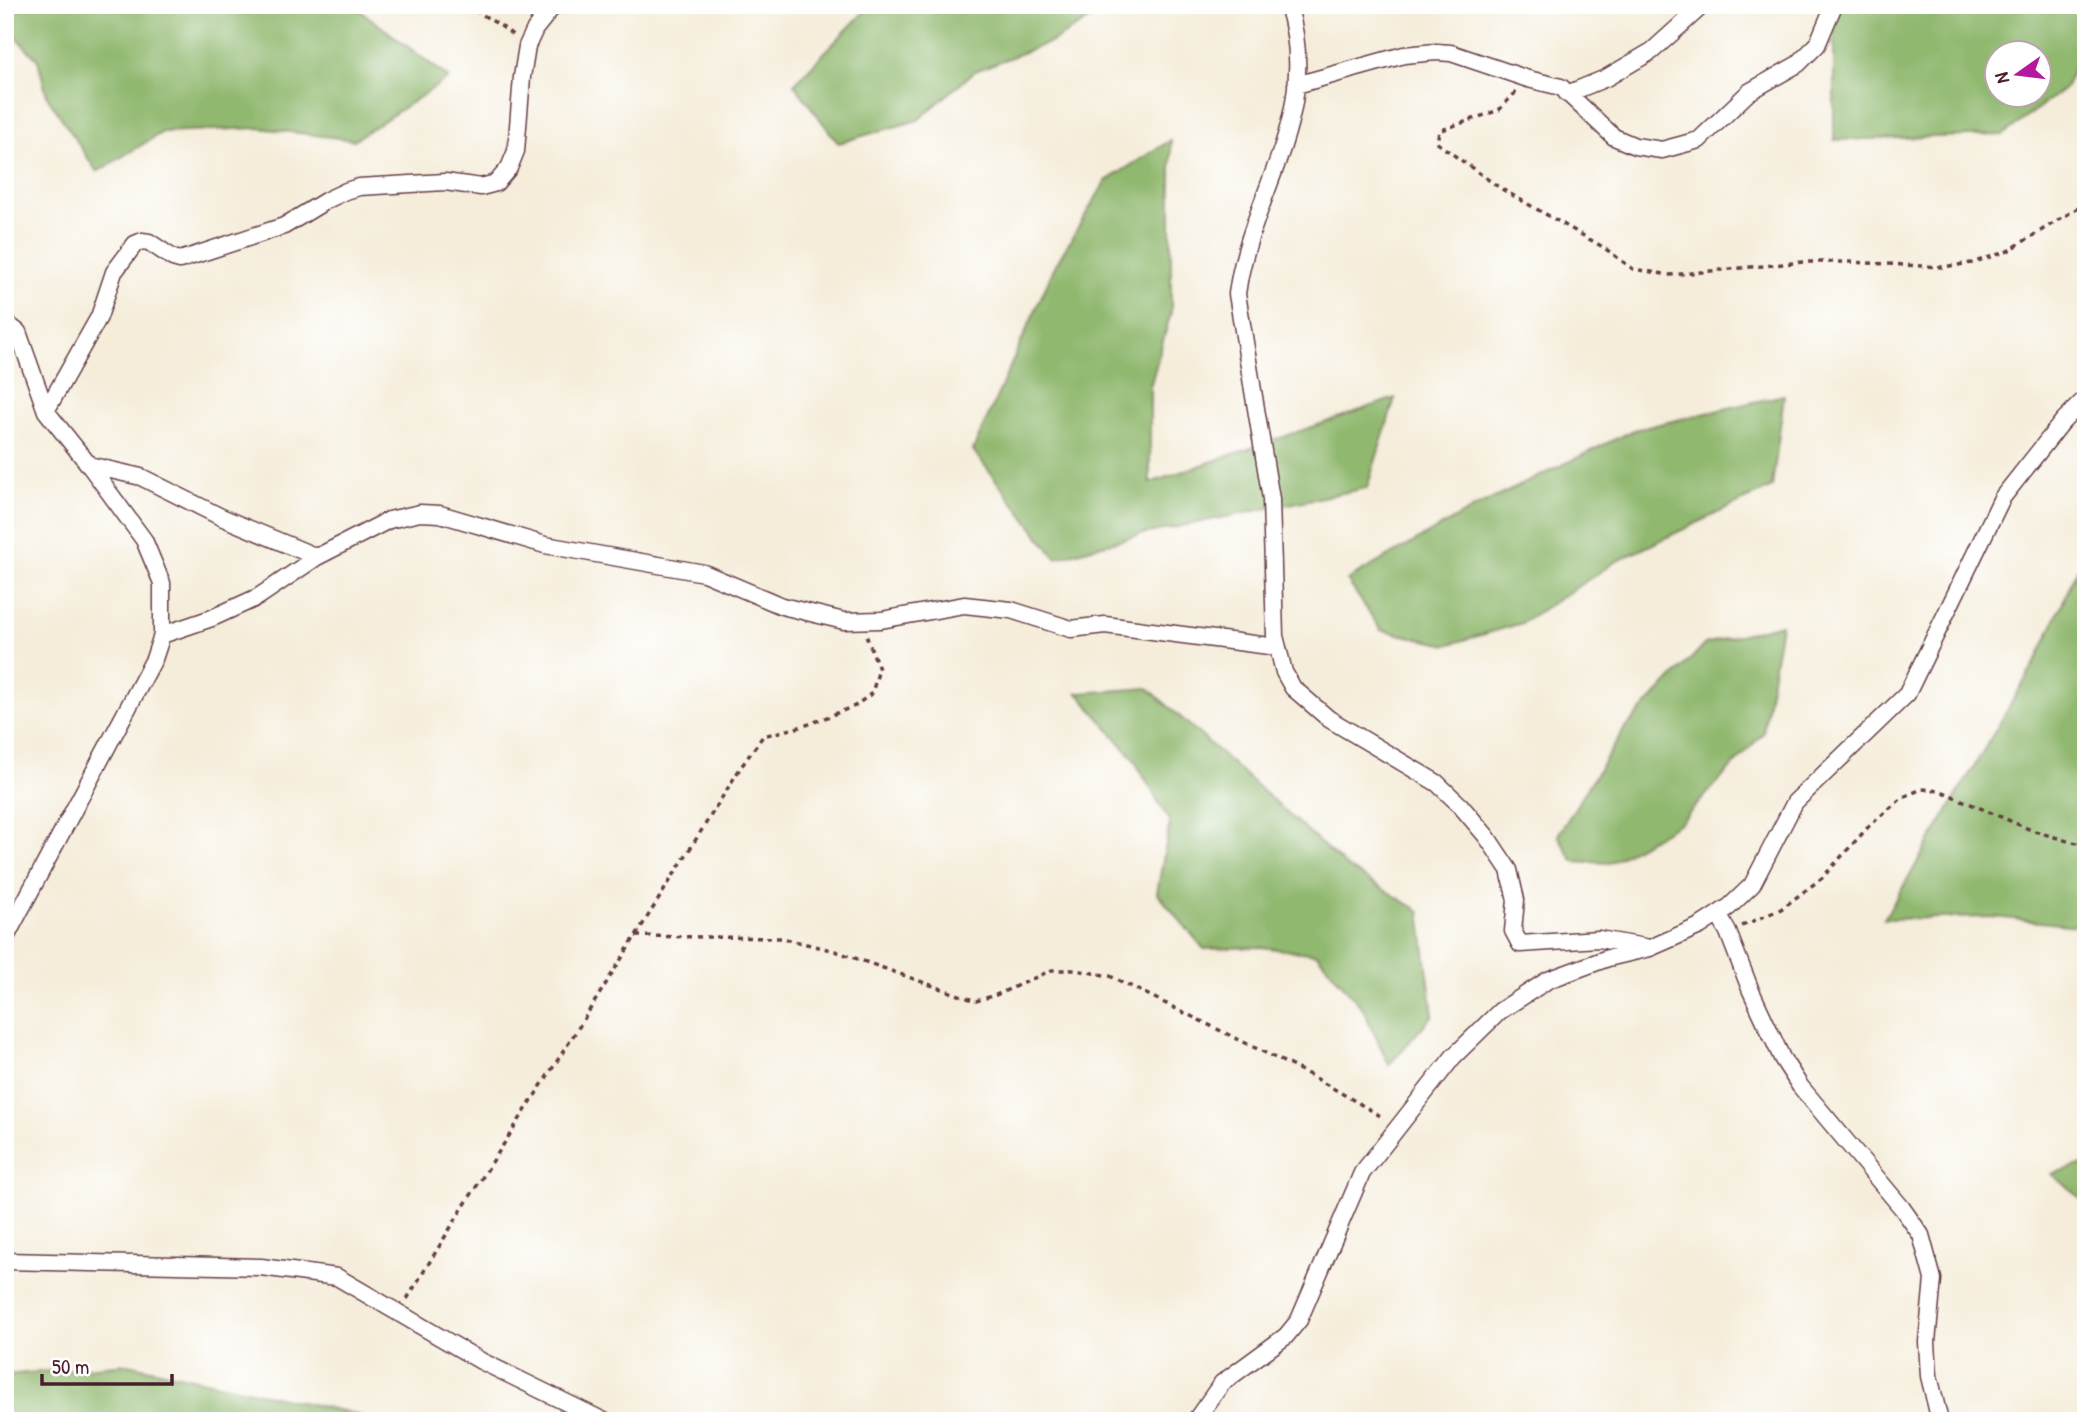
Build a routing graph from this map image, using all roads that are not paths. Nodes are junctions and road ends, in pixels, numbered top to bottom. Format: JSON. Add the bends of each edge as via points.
{"nodes":[{"id":1,"x":554,"y":5,"type":"edge"},
{"id":2,"x":1288,"y":5,"type":"edge"},
{"id":3,"x":1703,"y":5,"type":"edge"},
{"id":4,"x":1834,"y":5,"type":"edge"},
{"id":5,"x":1296,"y":85,"type":"junction"},
{"id":6,"x":1567,"y":94,"type":"junction"},
{"id":7,"x":5,"y":322,"type":"edge"},
{"id":8,"x":2086,"y":398,"type":"edge"},
{"id":9,"x":46,"y":411,"type":"junction"},
{"id":10,"x":89,"y":465,"type":"junction"},
{"id":11,"x":317,"y":557,"type":"junction"},
{"id":12,"x":162,"y":635,"type":"junction"},
{"id":13,"x":1278,"y":647,"type":"junction"},
{"id":14,"x":1718,"y":914,"type":"junction"},
{"id":15,"x":5,"y":939,"type":"edge"},
{"id":16,"x":1650,"y":948,"type":"junction"},
{"id":17,"x":5,"y":1261,"type":"edge"},
{"id":18,"x":604,"y":1421,"type":"edge"},
{"id":19,"x":1195,"y":1421,"type":"edge"},
{"id":20,"x":1940,"y":1421,"type":"edge"}],
"edges":[{"from":1,"to":9,"type":"street","via":[[527,46],[516,151],[496,183],[481,187],[445,182],[359,187],[284,226],[180,260],[149,242],[135,244],[114,272],[99,317]]},
{"from":2,"to":5,"type":"street","via":[[1299,63]]},
{"from":3,"to":6,"type":"street","via":[[1652,51]]},
{"from":4,"to":6,"type":"street","via":[[1817,45],[1798,64],[1749,92],[1699,140],[1661,150],[1635,146],[1614,136]]},
{"from":5,"to":6,"type":"street","via":[[1404,55],[1436,52],[1561,87]]},
{"from":5,"to":13,"type":"street","via":[[1291,118],[1237,294],[1270,499]]},
{"from":7,"to":9,"type":"street","via":[[18,332]]},
{"from":8,"to":14,"type":"street","via":[[2002,498],[1907,694],[1795,802],[1752,885]]},
{"from":9,"to":10,"type":"street"},
{"from":10,"to":11,"type":"street","via":[[141,477]]},
{"from":10,"to":12,"type":"street","via":[[144,540],[162,583]]},
{"from":11,"to":12,"type":"street","via":[[258,597]]},
{"from":11,"to":13,"type":"street","via":[[389,520],[440,514],[545,545],[704,573],[782,606],[844,621],[881,620],[964,605],[1011,610],[1071,629],[1105,625]]},
{"from":12,"to":15,"type":"street","via":[[154,659]]},
{"from":13,"to":16,"type":"street","via":[[1293,688],[1329,719],[1437,783],[1487,837],[1508,870],[1516,900],[1513,931],[1520,944],[1599,939]]},
{"from":14,"to":16,"type":"street"},
{"from":14,"to":20,"type":"street","via":[[1782,1058],[1921,1236],[1933,1279],[1927,1342],[1929,1376]]},
{"from":16,"to":19,"type":"street","via":[[1548,980],[1500,1011],[1453,1057],[1362,1173],[1300,1320],[1286,1336],[1222,1383]]},
{"from":17,"to":18,"type":"street","via":[[261,1267],[337,1278],[481,1361]]}]}
